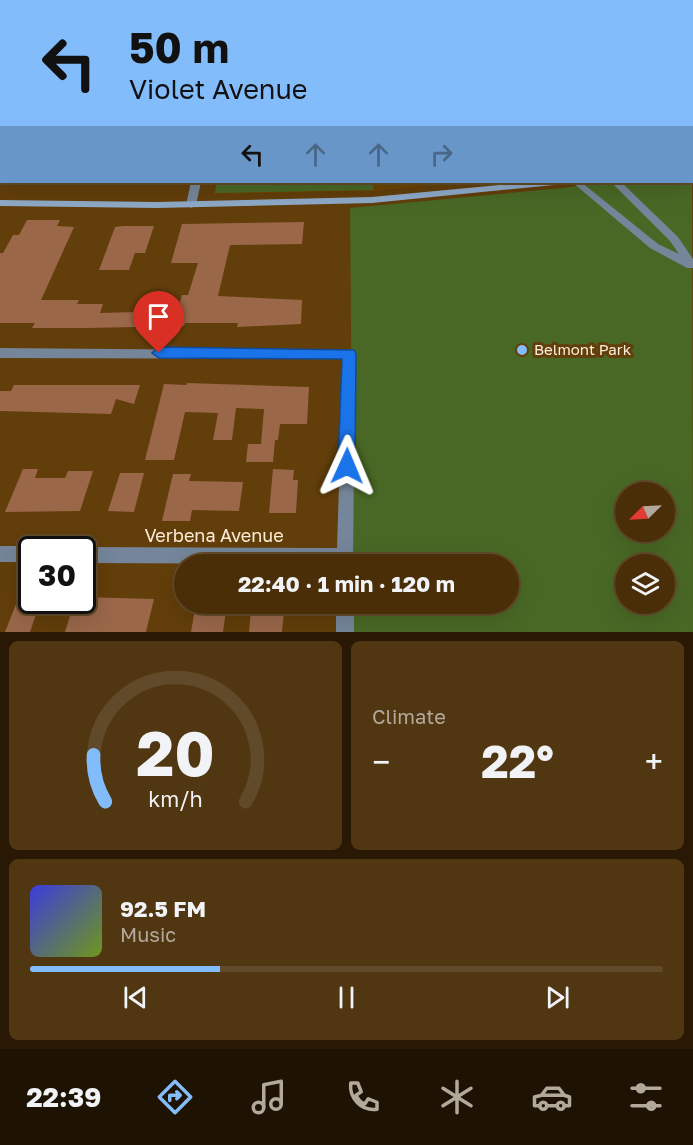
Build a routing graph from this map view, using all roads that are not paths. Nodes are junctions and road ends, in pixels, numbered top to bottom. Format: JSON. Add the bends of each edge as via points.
{"nodes":[{"id":1,"x":196,"y":183,"type":"edge"},
{"id":2,"x":545,"y":183,"type":"edge"},
{"id":3,"x":577,"y":183,"type":"edge"},
{"id":4,"x":617,"y":183,"type":"edge"},
{"id":5,"x":1,"y":205,"type":"edge"},
{"id":6,"x":191,"y":205,"type":"junction"},
{"id":7,"x":692,"y":265,"type":"edge"},
{"id":8,"x":0,"y":352,"type":"edge"},
{"id":9,"x":0,"y":554,"type":"edge"},
{"id":10,"x":18,"y":554,"type":"edge"},
{"id":11,"x":345,"y":554,"type":"edge"},
{"id":12,"x":96,"y":555,"type":"edge"},
{"id":13,"x":174,"y":557,"type":"edge"},
{"id":14,"x":345,"y":614,"type":"edge"},
{"id":15,"x":345,"y":632,"type":"edge"}],
"edges":[{"from":1,"to":6,"type":"street"},
{"from":2,"to":6,"type":"main road","via":[[397,199]]},
{"from":3,"to":7,"type":"street","via":[[654,246]]},
{"from":4,"to":7,"type":"street","via":[[674,239]]},
{"from":5,"to":6,"type":"main road"},
{"from":8,"to":11,"type":"street","via":[[349,354]]},
{"from":9,"to":10,"type":"street"},
{"from":12,"to":13,"type":"street","name":"Verbena Avenue"},
{"from":14,"to":15,"type":"street"}]}
